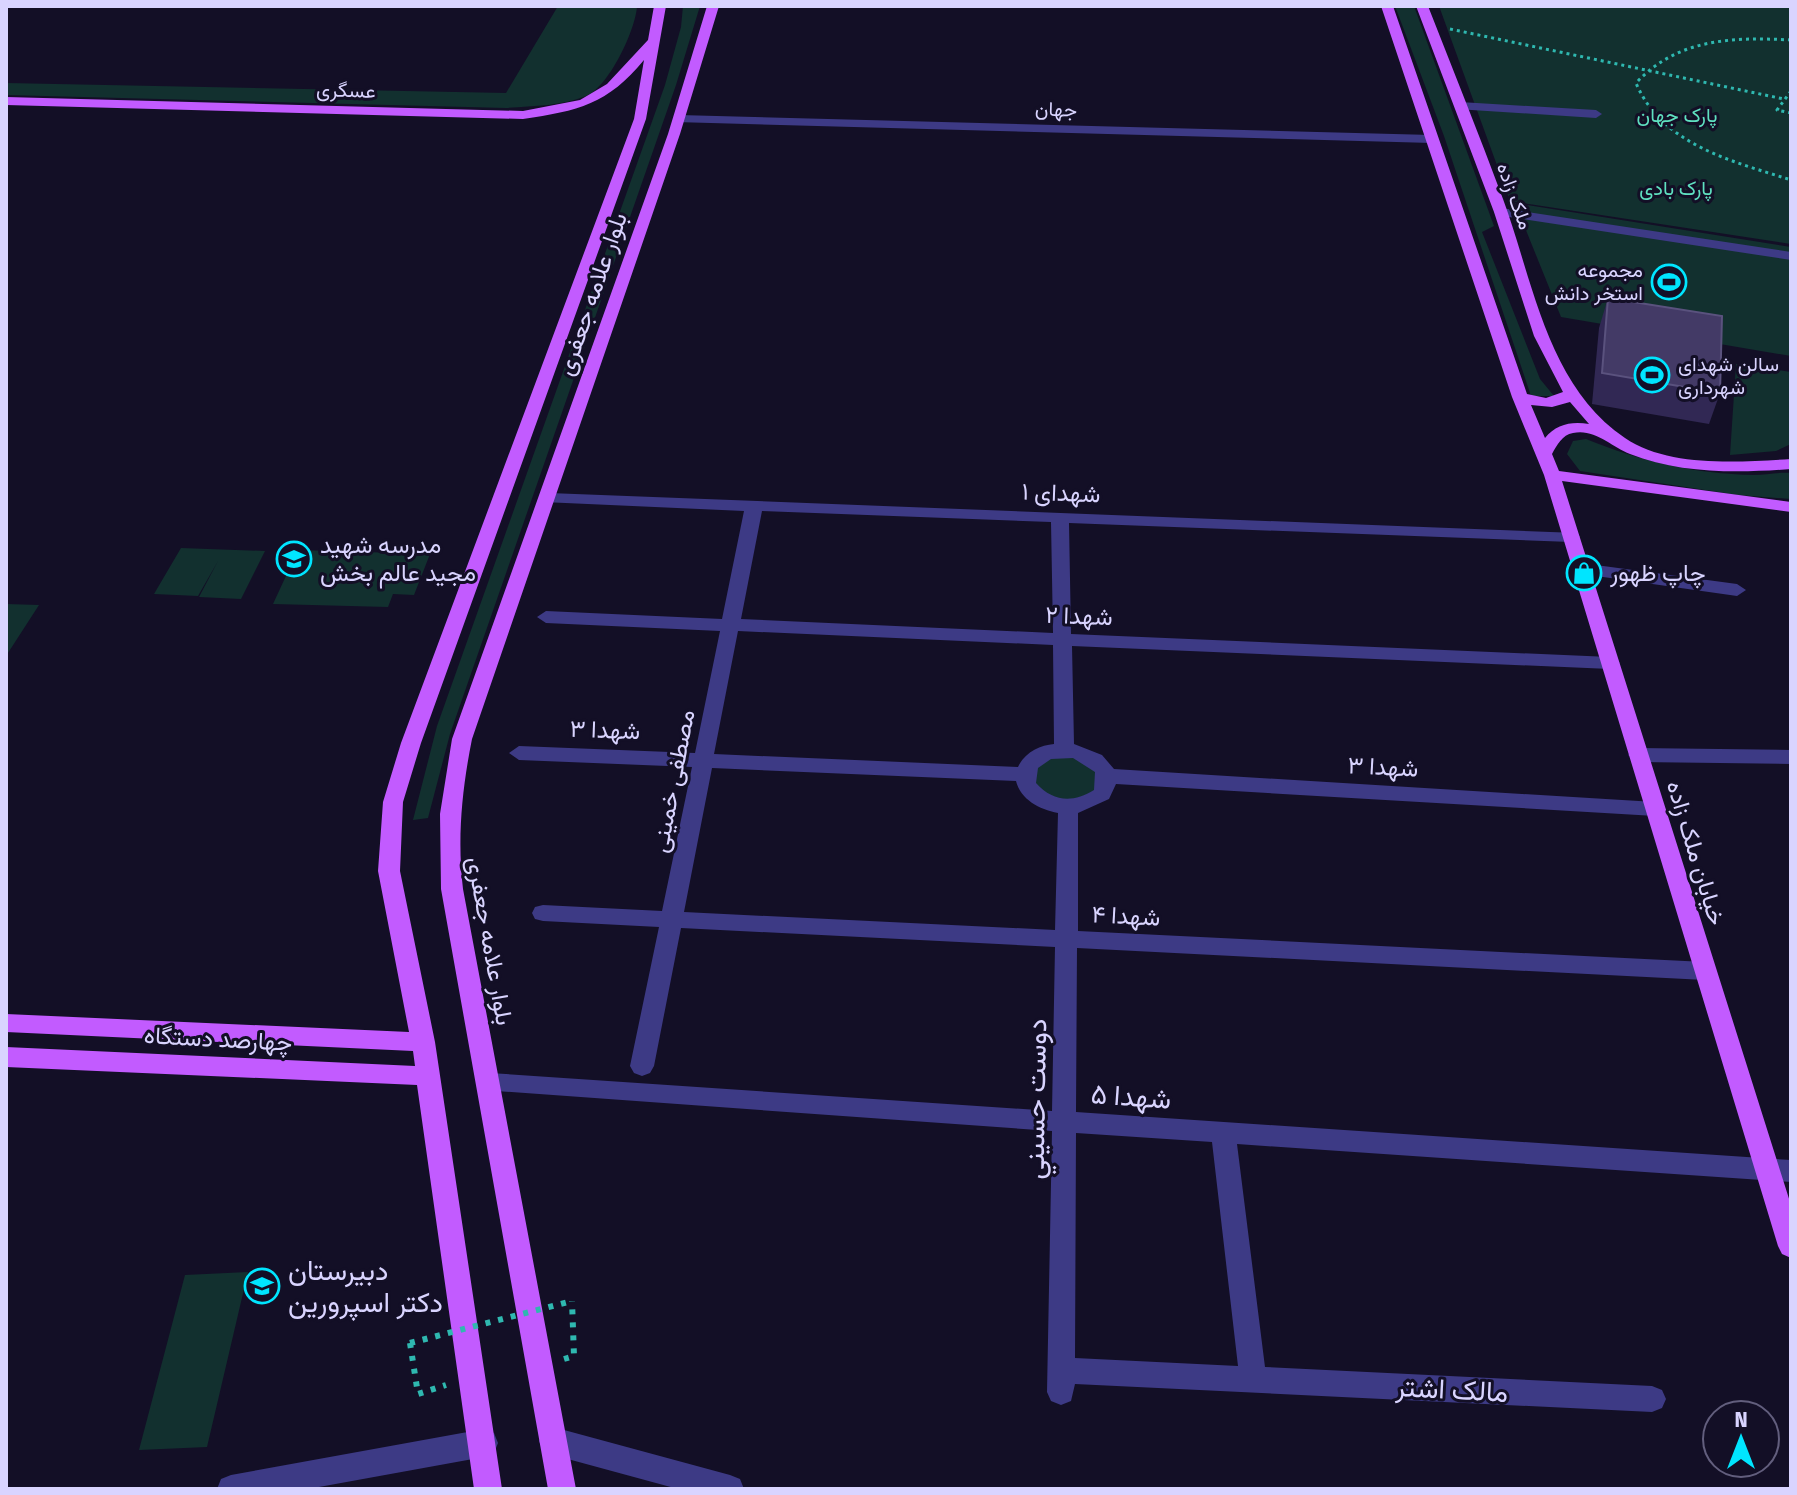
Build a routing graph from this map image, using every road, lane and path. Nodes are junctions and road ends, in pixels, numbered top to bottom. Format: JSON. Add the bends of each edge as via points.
{"nodes":[{"id":1,"x":660,"y":6,"type":"edge"},
{"id":2,"x":713,"y":6,"type":"edge"},
{"id":3,"x":1387,"y":6,"type":"edge"},
{"id":4,"x":1422,"y":6,"type":"edge"},
{"id":5,"x":1429,"y":24,"type":"junction"},
{"id":6,"x":656,"y":37,"type":"junction"},
{"id":7,"x":1791,"y":40,"type":"edge"},
{"id":8,"x":1646,"y":70,"type":"junction"},
{"id":9,"x":1791,"y":91,"type":"edge"},
{"id":10,"x":1784,"y":99,"type":"junction"},
{"id":11,"x":6,"y":101,"type":"edge"},
{"id":12,"x":1460,"y":106,"type":"junction"},
{"id":13,"x":1791,"y":113,"type":"edge"},
{"id":14,"x":1596,"y":114,"type":"dead end"},
{"id":15,"x":679,"y":119,"type":"junction"},
{"id":16,"x":1432,"y":139,"type":"junction"},
{"id":17,"x":1791,"y":180,"type":"edge"},
{"id":18,"x":1501,"y":212,"type":"junction"},
{"id":19,"x":1791,"y":256,"type":"edge"},
{"id":20,"x":1570,"y":395,"type":"junction"},
{"id":21,"x":1520,"y":397,"type":"junction"},
{"id":22,"x":1618,"y":441,"type":"junction"},
{"id":23,"x":1544,"y":453,"type":"junction"},
{"id":24,"x":1791,"y":464,"type":"edge"},
{"id":25,"x":1552,"y":475,"type":"junction"},
{"id":26,"x":549,"y":498,"type":"junction"},
{"id":27,"x":754,"y":506,"type":"junction"},
{"id":28,"x":1791,"y":507,"type":"edge"},
{"id":29,"x":1060,"y":517,"type":"junction"},
{"id":30,"x":1571,"y":537,"type":"junction"},
{"id":31,"x":1581,"y":569,"type":"junction"},
{"id":32,"x":1737,"y":590,"type":"dead end"},
{"id":33,"x":546,"y":617,"type":"dead end"},
{"id":34,"x":730,"y":625,"type":"junction"},
{"id":35,"x":1062,"y":639,"type":"junction"},
{"id":36,"x":1610,"y":663,"type":"junction"},
{"id":37,"x":1064,"y":749,"type":"junction"},
{"id":38,"x":519,"y":753,"type":"dead end"},
{"id":39,"x":1638,"y":755,"type":"junction"},
{"id":40,"x":1791,"y":757,"type":"edge"},
{"id":41,"x":703,"y":760,"type":"junction"},
{"id":42,"x":1025,"y":774,"type":"junction"},
{"id":43,"x":1107,"y":776,"type":"junction"},
{"id":44,"x":1068,"y":807,"type":"junction"},
{"id":45,"x":1655,"y":809,"type":"junction"},
{"id":46,"x":543,"y":913,"type":"dead end"},
{"id":47,"x":671,"y":920,"type":"junction"},
{"id":48,"x":1067,"y":939,"type":"junction"},
{"id":49,"x":1705,"y":971,"type":"junction"},
{"id":50,"x":6,"y":1023,"type":"edge"},
{"id":51,"x":423,"y":1042,"type":"junction"},
{"id":52,"x":6,"y":1057,"type":"edge"},
{"id":53,"x":642,"y":1066,"type":"dead end"},
{"id":54,"x":428,"y":1076,"type":"junction"},
{"id":55,"x":490,"y":1083,"type":"junction"},
{"id":56,"x":1064,"y":1122,"type":"junction"},
{"id":57,"x":1223,"y":1132,"type":"junction"},
{"id":58,"x":1779,"y":1170,"type":"edge"},
{"id":59,"x":1791,"y":1246,"type":"edge"},
{"id":60,"x":574,"y":1356,"type":"dead end"},
{"id":61,"x":1253,"y":1379,"type":"junction"},
{"id":62,"x":1061,"y":1381,"type":"joint"},
{"id":63,"x":418,"y":1394,"type":"dead end"},
{"id":64,"x":1652,"y":1399,"type":"dead end"},
{"id":65,"x":553,"y":1441,"type":"junction"},
{"id":66,"x":484,"y":1443,"type":"junction"},
{"id":67,"x":231,"y":1489,"type":"edge"},
{"id":68,"x":488,"y":1489,"type":"edge"},
{"id":69,"x":562,"y":1489,"type":"edge"},
{"id":70,"x":730,"y":1489,"type":"edge"}],
"edges":[{"from":1,"to":6,"type":"main road","name":"بلوار علامه جعفری"},
{"from":2,"to":15,"type":"main road","name":"بلوار علامه جعفری"},
{"from":3,"to":16,"type":"main road"},
{"from":4,"to":5,"type":"main road","name":"ملک زاده"},
{"from":5,"to":8,"type":"path"},
{"from":5,"to":12,"type":"main road","name":"ملک زاده"},
{"from":6,"to":11,"type":"main road","name":"عسگری","via":[[620,84],[574,108],[523,115]]},
{"from":6,"to":51,"type":"main road","name":"بلوار علامه جعفری","via":[[640,119],[393,802],[389,871]]},
{"from":7,"to":8,"type":"path","via":[[1694,44]]},
{"from":8,"to":10,"type":"path"},
{"from":8,"to":17,"type":"path","via":[[1636,83],[1640,98],[1676,132],[1709,152]]},
{"from":9,"to":10,"type":"path"},
{"from":10,"to":13,"type":"path","via":[[1777,110]]},
{"from":12,"to":14,"type":"street"},
{"from":12,"to":18,"type":"main road","name":"ملک زاده"},
{"from":15,"to":16,"type":"street","name":"جهان"},
{"from":15,"to":26,"type":"main road","name":"بلوار علامه جعفری"},
{"from":16,"to":21,"type":"main road"},
{"from":18,"to":19,"type":"street"},
{"from":18,"to":20,"type":"main road","name":"ملک زاده","via":[[1538,331]]},
{"from":20,"to":21,"type":"main road","via":[[1561,402],[1544,403]]},
{"from":20,"to":22,"type":"main road","name":"ملک زاده"},
{"from":21,"to":23,"type":"main road"},
{"from":22,"to":23,"type":"main road","via":[[1591,429],[1564,429],[1551,437]]},
{"from":22,"to":24,"type":"main road","name":"ملک زاده","via":[[1661,457],[1754,467]]},
{"from":23,"to":25,"type":"main road"},
{"from":25,"to":28,"type":"main road"},
{"from":25,"to":30,"type":"main road","name":"خیابان ملک زاده"},
{"from":26,"to":27,"type":"street","name":"شهدای ۱"},
{"from":26,"to":55,"type":"main road","name":"بلوار علامه جعفری","via":[[462,739],[448,807],[452,889]]},
{"from":27,"to":29,"type":"street","name":"شهدای ۱"},
{"from":27,"to":34,"type":"street","name":"مصطفی خمینی"},
{"from":29,"to":30,"type":"street","name":"شهدای ۱"},
{"from":29,"to":35,"type":"street"},
{"from":30,"to":31,"type":"main road","name":"خیابان ملک زاده"},
{"from":31,"to":32,"type":"street"},
{"from":31,"to":36,"type":"main road","name":"خیابان ملک زاده"},
{"from":33,"to":34,"type":"street","name":"شهدا ۲"},
{"from":34,"to":35,"type":"street","name":"شهدا ۲"},
{"from":34,"to":41,"type":"street","name":"مصطفی خمینی"},
{"from":35,"to":36,"type":"street","name":"شهدا ۲"},
{"from":35,"to":37,"type":"street"},
{"from":36,"to":39,"type":"main road","name":"خیابان ملک زاده"},
{"from":37,"to":42,"type":"street","via":[[1035,757]]},
{"from":37,"to":43,"type":"street","via":[[1096,759]]},
{"from":38,"to":41,"type":"street","name":"شهدا ۳"},
{"from":39,"to":40,"type":"street"},
{"from":39,"to":45,"type":"main road","name":"خیابان ملک زاده"},
{"from":41,"to":42,"type":"street","name":"شهدا ۳"},
{"from":41,"to":47,"type":"street","name":"مصطفی خمینی"},
{"from":42,"to":44,"type":"street","via":[[1026,784],[1041,801]]},
{"from":43,"to":44,"type":"street","via":[[1102,794],[1093,802]]},
{"from":43,"to":45,"type":"street","name":"شهدا ۳"},
{"from":44,"to":48,"type":"street","name":"دوست حسيني"},
{"from":45,"to":49,"type":"main road","name":"خیابان ملک زاده"},
{"from":46,"to":47,"type":"street","name":"شهدا ۴"},
{"from":47,"to":48,"type":"street","name":"شهدا ۴"},
{"from":47,"to":53,"type":"street","name":"مصطفی خمینی"},
{"from":48,"to":49,"type":"street","name":"شهدا ۴"},
{"from":48,"to":56,"type":"street","name":"دوست حسيني"},
{"from":49,"to":58,"type":"main road","name":"خیابان ملک زاده"},
{"from":50,"to":51,"type":"main road","name":"چهارصد دستگاه"},
{"from":51,"to":54,"type":"main road","name":"بلوار علامه جعفری"},
{"from":52,"to":54,"type":"main road","name":"چهارصد دستگاه"},
{"from":54,"to":66,"type":"main road","name":"بلوار علامه جعفری"},
{"from":55,"to":56,"type":"street","name":"شهدا ۵"},
{"from":55,"to":65,"type":"main road","name":"بلوار علامه جعفری"},
{"from":56,"to":57,"type":"street","name":"شهدا ۵"},
{"from":56,"to":62,"type":"street","name":"دوست حسيني"},
{"from":57,"to":58,"type":"street","name":"شهدا ۵"},
{"from":57,"to":61,"type":"street"},
{"from":58,"to":59,"type":"main road","name":"خیابان ملک زاده"},
{"from":60,"to":63,"type":"path","bridge":true,"via":[[572,1301],[410,1343]]},
{"from":61,"to":62,"type":"street","name":"مالک اشتر"},
{"from":61,"to":64,"type":"street","name":"مالک اشتر"},
{"from":65,"to":69,"type":"main road","name":"بلوار علامه جعفری"},
{"from":65,"to":70,"type":"street"},
{"from":66,"to":67,"type":"street"},
{"from":66,"to":68,"type":"main road","name":"بلوار علامه جعفری"}]}
